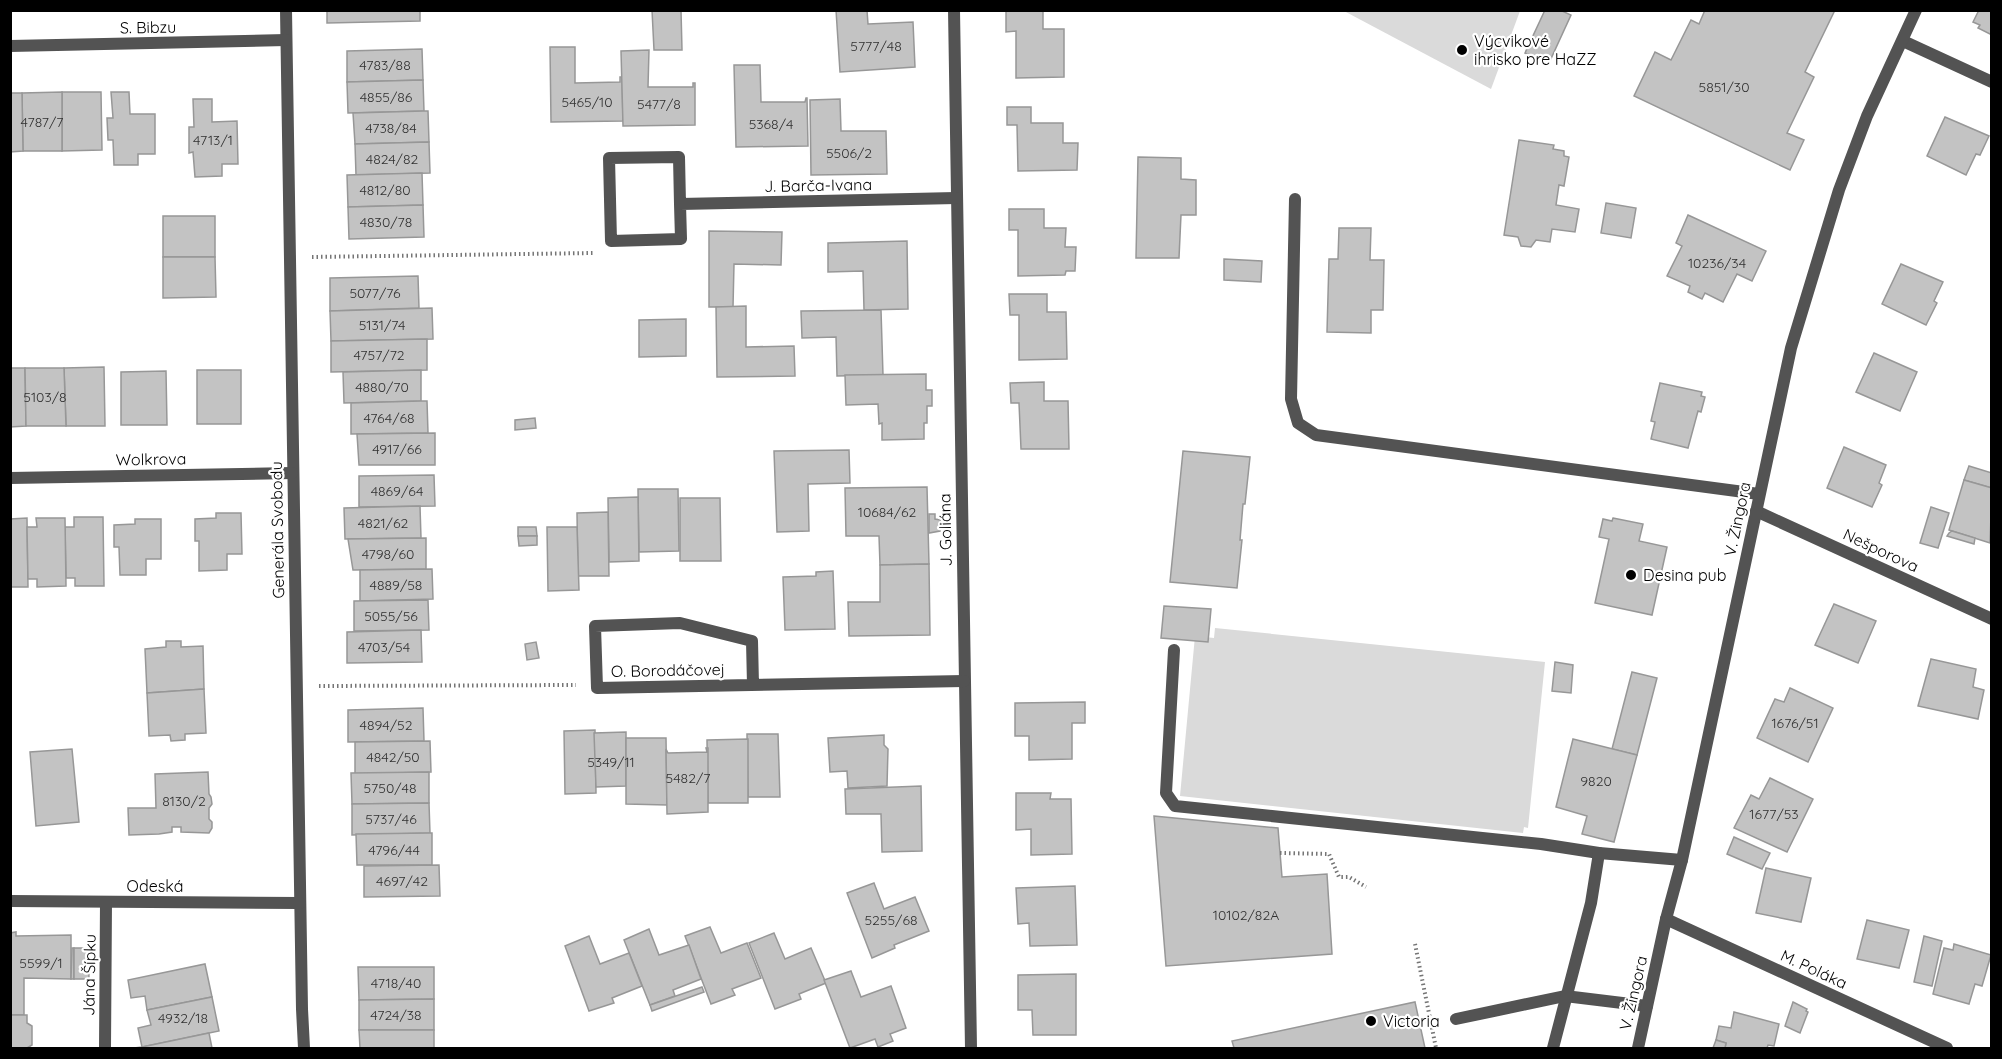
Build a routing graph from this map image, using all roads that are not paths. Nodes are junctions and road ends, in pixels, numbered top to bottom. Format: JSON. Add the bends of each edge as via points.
{"nodes":[{"id":1,"x":286,"y":10,"type":"edge"},
{"id":2,"x":954,"y":10,"type":"edge"},
{"id":3,"x":1916,"y":10,"type":"edge"},
{"id":4,"x":286,"y":40,"type":"junction"},
{"id":5,"x":1903,"y":41,"type":"junction"},
{"id":6,"x":10,"y":46,"type":"edge"},
{"id":7,"x":1992,"y":82,"type":"edge"},
{"id":8,"x":956,"y":198,"type":"junction"},
{"id":9,"x":1295,"y":198,"type":"dead end"},
{"id":10,"x":680,"y":204,"type":"junction"},
{"id":11,"x":292,"y":474,"type":"junction"},
{"id":12,"x":10,"y":478,"type":"edge"},
{"id":13,"x":1759,"y":494,"type":"junction"},
{"id":14,"x":1756,"y":511,"type":"junction"},
{"id":15,"x":1992,"y":619,"type":"edge"},
{"id":16,"x":1174,"y":650,"type":"dead end"},
{"id":17,"x":964,"y":681,"type":"junction"},
{"id":18,"x":753,"y":685,"type":"junction"},
{"id":19,"x":1599,"y":853,"type":"junction"},
{"id":20,"x":1682,"y":860,"type":"junction"},
{"id":21,"x":10,"y":901,"type":"edge"},
{"id":22,"x":106,"y":902,"type":"junction"},
{"id":23,"x":300,"y":903,"type":"junction"},
{"id":24,"x":1666,"y":919,"type":"junction"},
{"id":25,"x":1565,"y":996,"type":"junction"},
{"id":26,"x":1647,"y":1006,"type":"junction"},
{"id":27,"x":1456,"y":1018,"type":"dead end"},
{"id":28,"x":105,"y":1048,"type":"edge"},
{"id":29,"x":304,"y":1048,"type":"edge"},
{"id":30,"x":970,"y":1048,"type":"edge"},
{"id":31,"x":1553,"y":1048,"type":"edge"},
{"id":32,"x":1638,"y":1048,"type":"edge"},
{"id":33,"x":1947,"y":1048,"type":"edge"}],
"edges":[{"from":1,"to":4,"type":"street","name":"Generála Svobodu"},
{"from":2,"to":8,"type":"street","name":"J. Goliána"},
{"from":3,"to":5,"type":"street","name":"V. Žingora"},
{"from":4,"to":6,"type":"street","name":"S. Bibzu"},
{"from":4,"to":11,"type":"street","name":"Generála Svobodu"},
{"from":5,"to":7,"type":"street"},
{"from":5,"to":13,"type":"street","name":"V. Žingora","via":[[1867,116],[1823,240],[1791,348]]},
{"from":8,"to":10,"type":"street","name":"J. Barča-Ivana"},
{"from":8,"to":17,"type":"street","name":"J. Goliána"},
{"from":9,"to":13,"type":"street","via":[[1291,399],[1298,423],[1316,435]]},
{"from":10,"to":10,"type":"street","via":[[681,239],[611,241],[609,158],[679,157]]},
{"from":11,"to":12,"type":"street","name":"Wolkrova"},
{"from":11,"to":23,"type":"street","name":"Generála Svobodu"},
{"from":13,"to":14,"type":"street","name":"V. Žingora"},
{"from":14,"to":15,"type":"street","name":"Nešporova"},
{"from":14,"to":20,"type":"street","name":"V. Žingora"},
{"from":16,"to":19,"type":"street","via":[[1166,793],[1175,806]]},
{"from":17,"to":18,"type":"street","name":"O. Borodáčovej"},
{"from":17,"to":30,"type":"street","name":"J. Goliána"},
{"from":18,"to":18,"type":"street","name":"O. Borodáčovej","via":[[597,688],[595,626],[680,623],[752,641]]},
{"from":19,"to":20,"type":"street"},
{"from":19,"to":25,"type":"street","via":[[1591,903]]},
{"from":20,"to":24,"type":"street","name":"V. Žingora"},
{"from":21,"to":22,"type":"street","name":"Odeská"},
{"from":22,"to":23,"type":"street","name":"Odeská"},
{"from":22,"to":28,"type":"street","name":"Jána Šípku"},
{"from":23,"to":29,"type":"street","name":"Generála Svobodu"},
{"from":24,"to":26,"type":"street","name":"V. Žingora"},
{"from":24,"to":33,"type":"street","name":"M. Poláka"},
{"from":25,"to":26,"type":"street"},
{"from":25,"to":27,"type":"street"},
{"from":25,"to":31,"type":"street"},
{"from":26,"to":32,"type":"street","name":"V. Žingora"}]}
